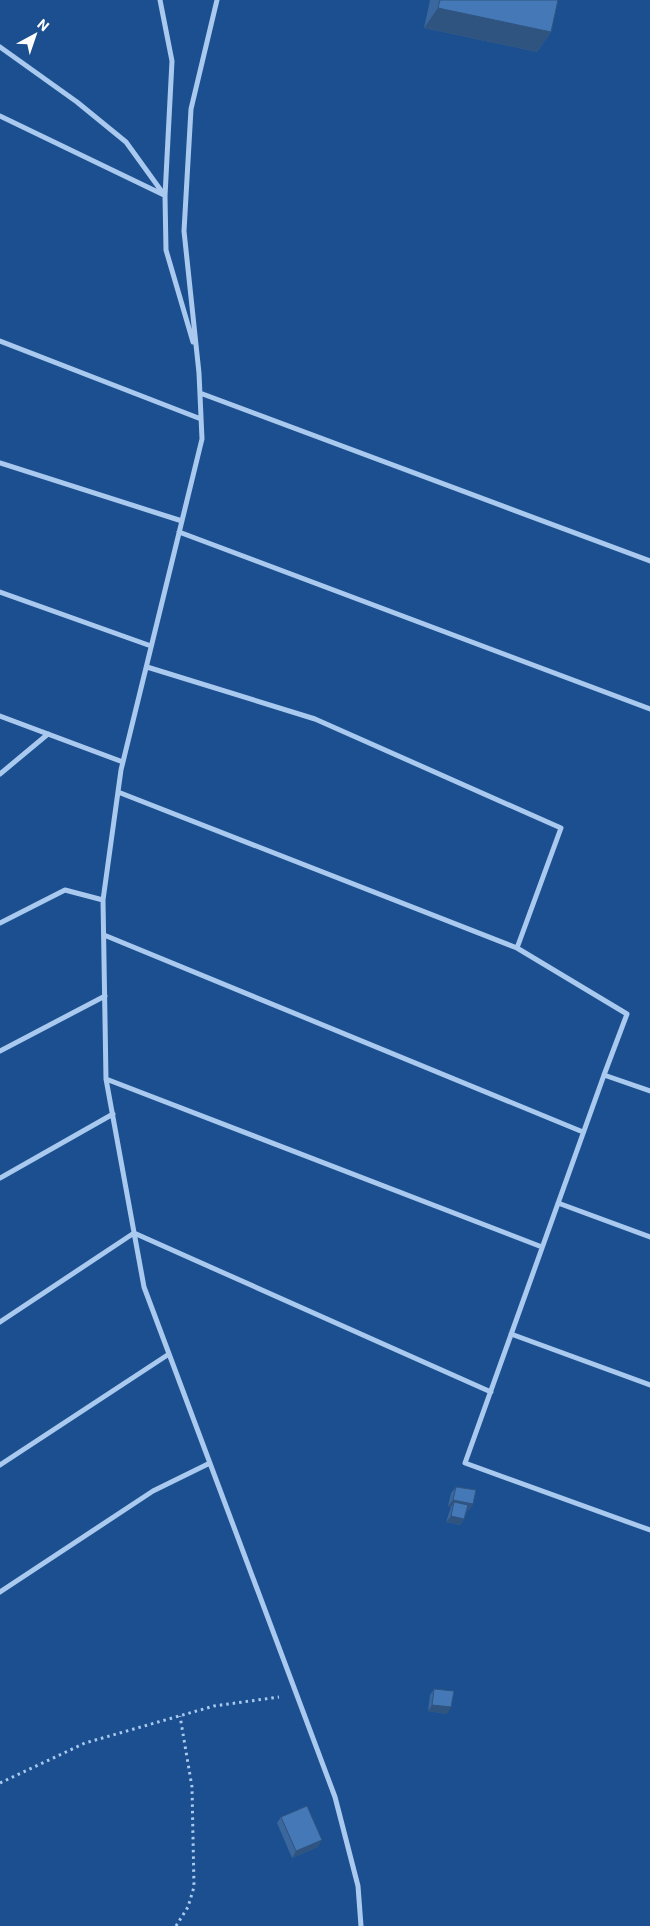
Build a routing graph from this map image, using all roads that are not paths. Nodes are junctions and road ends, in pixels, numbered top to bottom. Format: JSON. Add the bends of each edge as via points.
{"nodes":[{"id":1,"x":160,"y":0,"type":"edge"},
{"id":2,"x":217,"y":0,"type":"edge"},
{"id":3,"x":0,"y":47,"type":"edge"},
{"id":4,"x":0,"y":116,"type":"edge"},
{"id":5,"x":165,"y":196,"type":"junction"},
{"id":6,"x":0,"y":341,"type":"edge"},
{"id":7,"x":197,"y":355,"type":"junction"},
{"id":8,"x":200,"y":393,"type":"junction"},
{"id":9,"x":201,"y":419,"type":"junction"},
{"id":10,"x":0,"y":463,"type":"edge"},
{"id":11,"x":182,"y":521,"type":"junction"},
{"id":12,"x":179,"y":532,"type":"junction"},
{"id":13,"x":650,"y":561,"type":"edge"},
{"id":14,"x":0,"y":592,"type":"edge"},
{"id":15,"x":151,"y":646,"type":"junction"},
{"id":16,"x":147,"y":667,"type":"junction"},
{"id":17,"x":650,"y":709,"type":"edge"},
{"id":18,"x":0,"y":716,"type":"edge"},
{"id":19,"x":48,"y":734,"type":"junction"},
{"id":20,"x":123,"y":762,"type":"junction"},
{"id":21,"x":0,"y":774,"type":"edge"},
{"id":22,"x":118,"y":792,"type":"junction"},
{"id":23,"x":103,"y":900,"type":"junction"},
{"id":24,"x":0,"y":923,"type":"edge"},
{"id":25,"x":104,"y":935,"type":"junction"},
{"id":26,"x":517,"y":948,"type":"junction"},
{"id":27,"x":105,"y":996,"type":"junction"},
{"id":28,"x":0,"y":1051,"type":"edge"},
{"id":29,"x":604,"y":1075,"type":"junction"},
{"id":30,"x":106,"y":1079,"type":"junction"},
{"id":31,"x":650,"y":1091,"type":"edge"},
{"id":32,"x":113,"y":1114,"type":"junction"},
{"id":33,"x":583,"y":1132,"type":"junction"},
{"id":34,"x":0,"y":1178,"type":"edge"},
{"id":35,"x":558,"y":1203,"type":"junction"},
{"id":36,"x":134,"y":1233,"type":"junction"},
{"id":37,"x":650,"y":1237,"type":"edge"},
{"id":38,"x":542,"y":1247,"type":"junction"},
{"id":39,"x":0,"y":1322,"type":"edge"},
{"id":40,"x":511,"y":1334,"type":"junction"},
{"id":41,"x":169,"y":1354,"type":"junction"},
{"id":42,"x":650,"y":1384,"type":"edge"},
{"id":43,"x":491,"y":1392,"type":"junction"},
{"id":44,"x":210,"y":1463,"type":"junction"},
{"id":45,"x":0,"y":1465,"type":"edge"},
{"id":46,"x":650,"y":1530,"type":"edge"},
{"id":47,"x":0,"y":1592,"type":"edge"},
{"id":48,"x":361,"y":1926,"type":"edge"}],
"edges":[{"from":1,"to":5,"type":"street","via":[[172,61]]},
{"from":2,"to":7,"type":"street","via":[[191,109],[184,230]]},
{"from":3,"to":5,"type":"street","via":[[126,142]]},
{"from":4,"to":5,"type":"street"},
{"from":5,"to":7,"type":"street","via":[[166,250]]},
{"from":6,"to":9,"type":"street"},
{"from":7,"to":8,"type":"street"},
{"from":8,"to":9,"type":"street"},
{"from":8,"to":13,"type":"street"},
{"from":9,"to":11,"type":"street","via":[[202,439]]},
{"from":10,"to":11,"type":"street"},
{"from":11,"to":12,"type":"street"},
{"from":12,"to":15,"type":"street"},
{"from":12,"to":17,"type":"street"},
{"from":14,"to":15,"type":"street"},
{"from":15,"to":16,"type":"street"},
{"from":16,"to":20,"type":"street"},
{"from":16,"to":26,"type":"street","via":[[315,720],[561,828]]},
{"from":18,"to":19,"type":"street"},
{"from":19,"to":20,"type":"street"},
{"from":19,"to":21,"type":"street"},
{"from":20,"to":22,"type":"street"},
{"from":22,"to":23,"type":"street"},
{"from":22,"to":26,"type":"street"},
{"from":23,"to":24,"type":"street","via":[[65,890]]},
{"from":23,"to":25,"type":"street"},
{"from":25,"to":27,"type":"street"},
{"from":25,"to":33,"type":"street"},
{"from":26,"to":29,"type":"street","via":[[627,1014]]},
{"from":27,"to":28,"type":"street"},
{"from":27,"to":30,"type":"street"},
{"from":29,"to":31,"type":"street"},
{"from":29,"to":33,"type":"street"},
{"from":30,"to":32,"type":"street"},
{"from":30,"to":38,"type":"street"},
{"from":32,"to":34,"type":"street"},
{"from":32,"to":36,"type":"street"},
{"from":33,"to":35,"type":"street"},
{"from":35,"to":37,"type":"street"},
{"from":35,"to":38,"type":"street"},
{"from":36,"to":39,"type":"street"},
{"from":36,"to":41,"type":"street","via":[[144,1287]]},
{"from":36,"to":43,"type":"street"},
{"from":38,"to":40,"type":"street"},
{"from":40,"to":42,"type":"street"},
{"from":40,"to":43,"type":"street"},
{"from":41,"to":44,"type":"street"},
{"from":41,"to":45,"type":"street"},
{"from":43,"to":46,"type":"street","via":[[465,1463]]},
{"from":44,"to":47,"type":"street","via":[[153,1491]]},
{"from":44,"to":48,"type":"street","via":[[336,1797],[358,1886]]}]}
